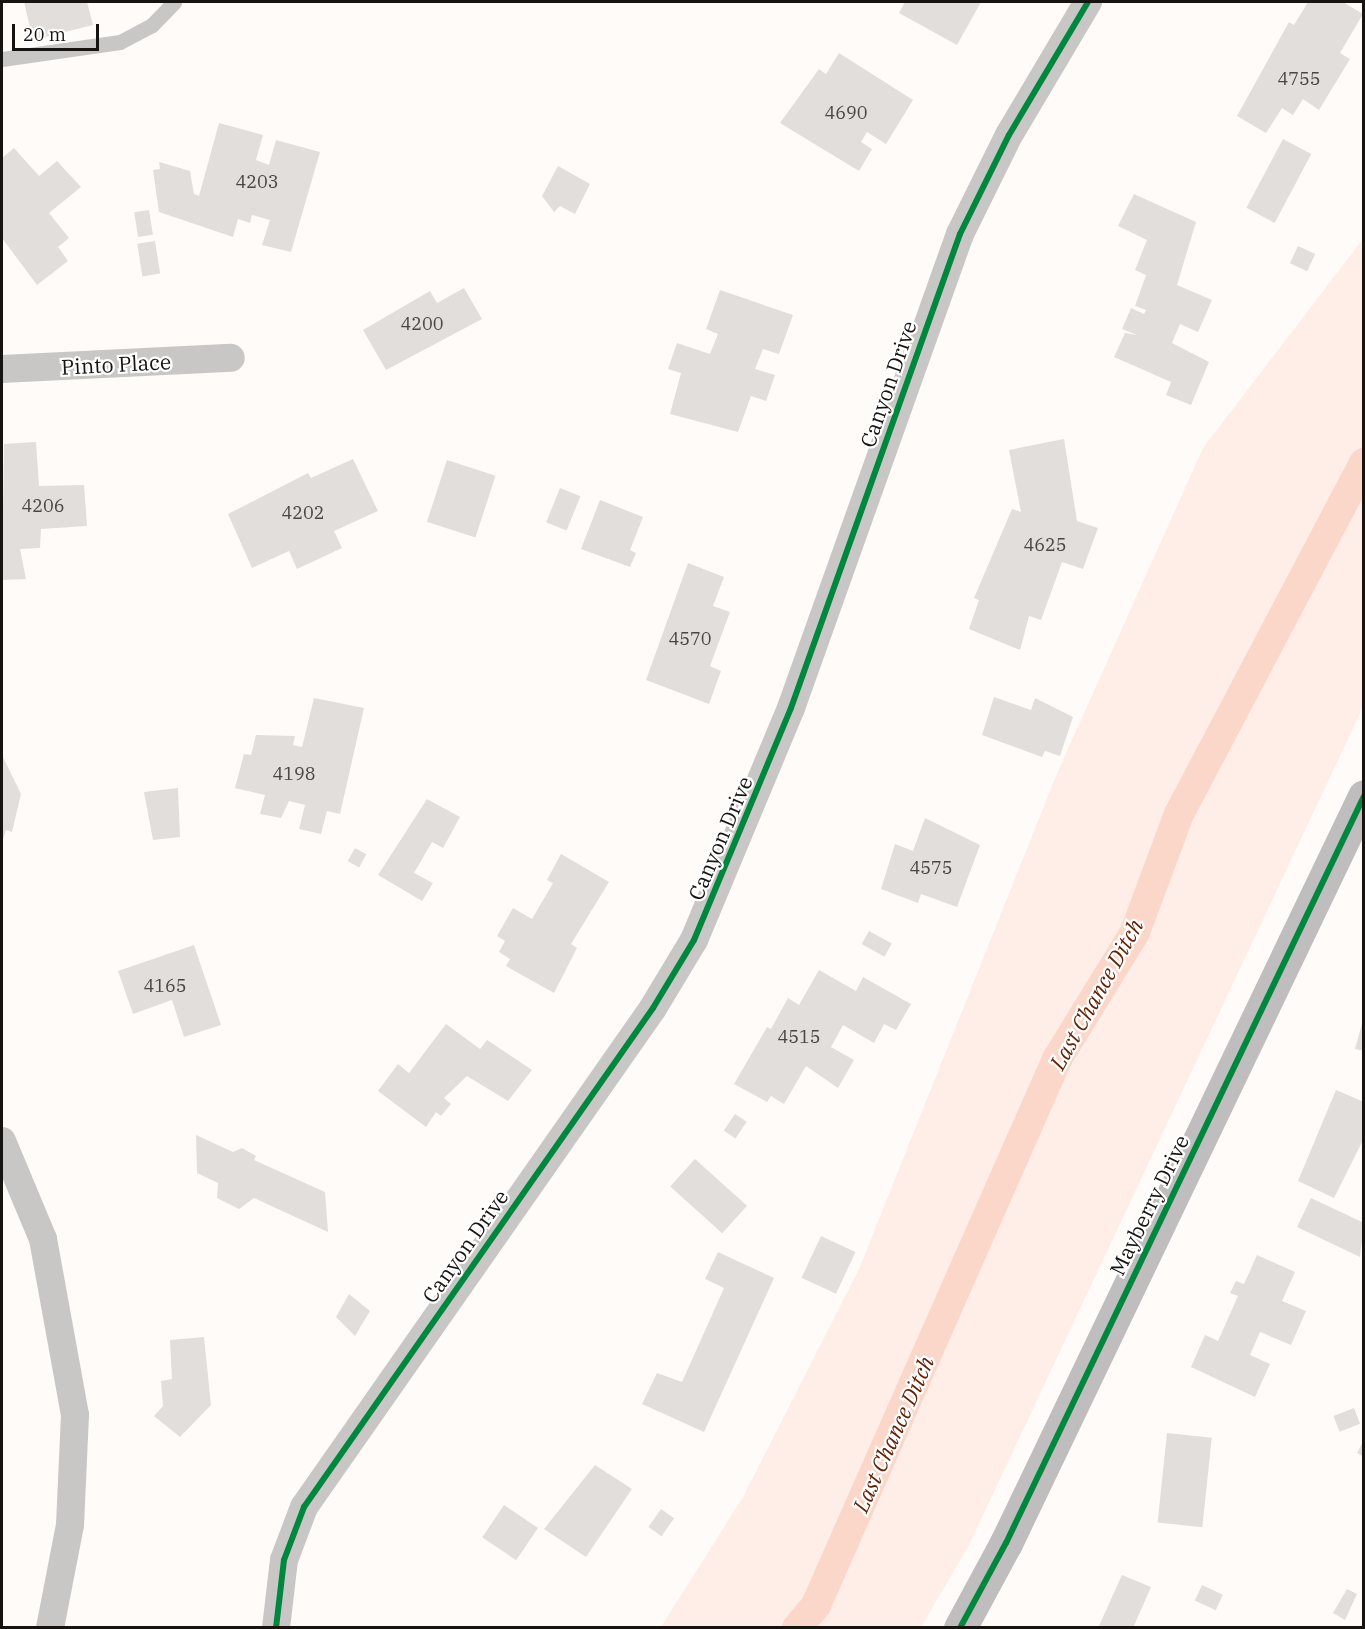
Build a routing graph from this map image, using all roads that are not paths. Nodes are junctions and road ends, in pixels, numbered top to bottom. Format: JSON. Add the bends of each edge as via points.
{"nodes":[{"id":1,"x":174,"y":2,"type":"edge"},
{"id":2,"x":1088,"y":2,"type":"edge"},
{"id":3,"x":2,"y":59,"type":"edge"},
{"id":4,"x":231,"y":358,"type":"dead end"},
{"id":5,"x":2,"y":369,"type":"edge"},
{"id":6,"x":1364,"y":795,"type":"edge"},
{"id":7,"x":2,"y":1141,"type":"edge"},
{"id":8,"x":50,"y":1628,"type":"edge"},
{"id":9,"x":276,"y":1628,"type":"edge"},
{"id":10,"x":960,"y":1628,"type":"edge"}],
"edges":[{"from":1,"to":3,"type":"lane","via":[[152,25],[120,42]]},
{"from":2,"to":9,"type":"street","name":"Canyon Drive","via":[[1009,135],[960,234],[791,708],[693,940],[653,1008],[304,1507],[284,1560]]},
{"from":4,"to":5,"type":"street","name":"Pinto Place"},
{"from":6,"to":10,"type":"main road","name":"Mayberry Drive"},
{"from":7,"to":8,"type":"street","via":[[43,1239],[75,1415],[70,1525]]}]}
